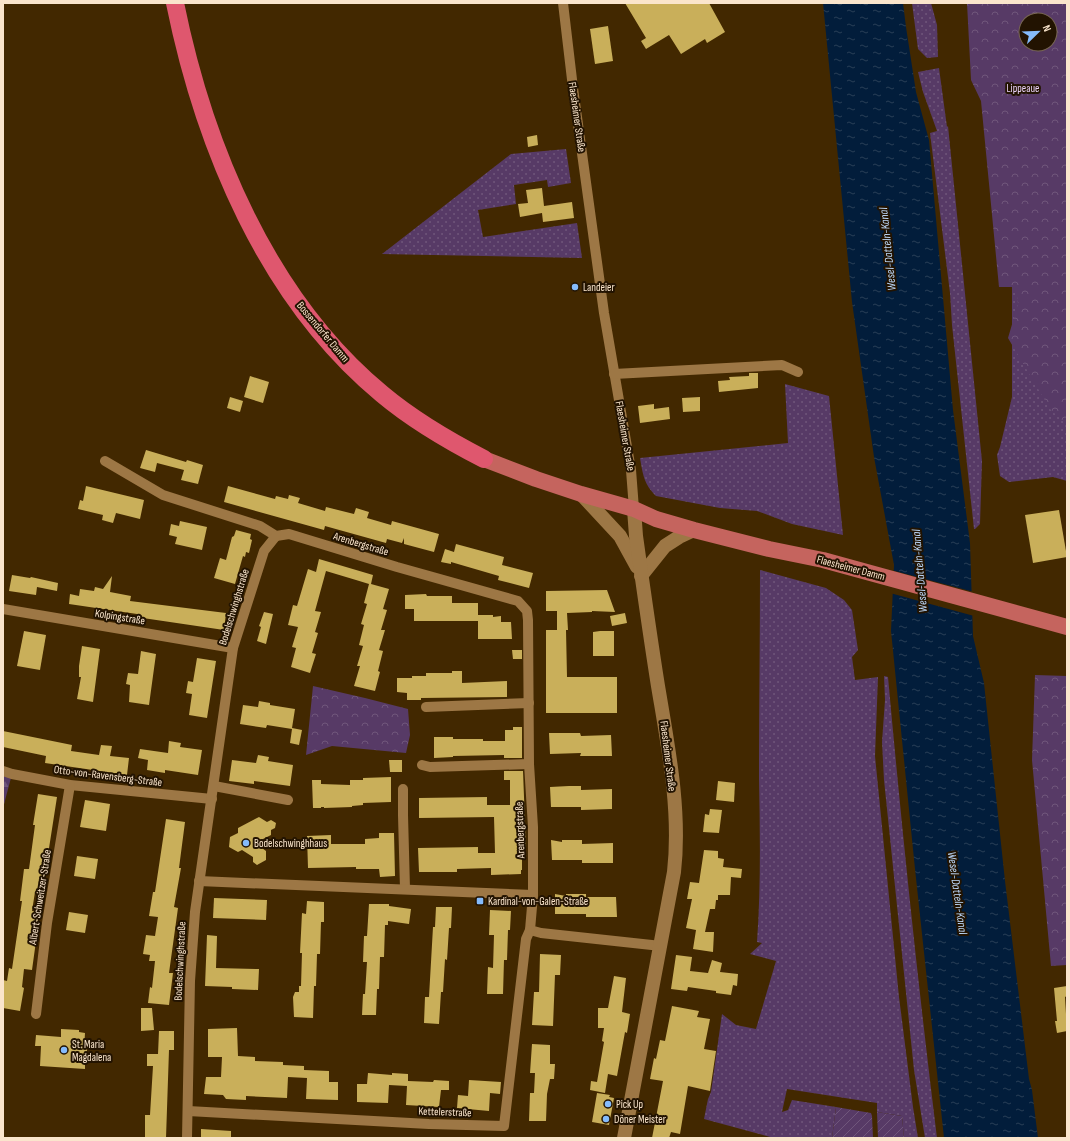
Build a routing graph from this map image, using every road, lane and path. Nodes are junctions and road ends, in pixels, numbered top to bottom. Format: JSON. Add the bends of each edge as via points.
{"nodes":[{"id":1,"x":174,"y":3,"type":"edge"},
{"id":2,"x":563,"y":3,"type":"edge"},
{"id":3,"x":798,"y":372,"type":"dead end"},
{"id":4,"x":614,"y":374,"type":"junction"},
{"id":5,"x":484,"y":459,"type":"joint"},
{"id":6,"x":105,"y":461,"type":"dead end"},
{"id":7,"x":581,"y":494,"type":"junction"},
{"id":8,"x":634,"y":509,"type":"junction"},
{"id":9,"x":694,"y":530,"type":"junction"},
{"id":10,"x":276,"y":536,"type":"junction"},
{"id":11,"x":642,"y":576,"type":"junction"},
{"id":12,"x":3,"y":609,"type":"edge"},
{"id":13,"x":1067,"y":627,"type":"edge"},
{"id":14,"x":233,"y":648,"type":"junction"},
{"id":15,"x":529,"y":703,"type":"junction"},
{"id":16,"x":426,"y":707,"type":"dead end"},
{"id":17,"x":422,"y":764,"type":"dead end"},
{"id":18,"x":529,"y":764,"type":"junction"},
{"id":19,"x":3,"y":771,"type":"edge"},
{"id":20,"x":70,"y":785,"type":"junction"},
{"id":21,"x":214,"y":786,"type":"junction"},
{"id":22,"x":403,"y":789,"type":"dead end"},
{"id":23,"x":212,"y":799,"type":"junction"},
{"id":24,"x":288,"y":800,"type":"dead end"},
{"id":25,"x":199,"y":881,"type":"junction"},
{"id":26,"x":405,"y":889,"type":"junction"},
{"id":27,"x":533,"y":895,"type":"junction"},
{"id":28,"x":530,"y":930,"type":"junction"},
{"id":29,"x":660,"y":946,"type":"junction"},
{"id":30,"x":36,"y":1014,"type":"dead end"},
{"id":31,"x":188,"y":1111,"type":"junction"},
{"id":32,"x":186,"y":1138,"type":"edge"},
{"id":33,"x":624,"y":1138,"type":"edge"}],
"edges":[{"from":1,"to":5,"type":"highway","name":"Bossendorfer Damm","via":[[196,87],[220,157],[253,229],[294,297],[323,335],[381,394],[430,430]]},
{"from":2,"to":4,"type":"street","name":"Flaesheimer Straße"},
{"from":3,"to":4,"type":"street","via":[[782,365]]},
{"from":4,"to":8,"type":"street","name":"Flaesheimer Straße","via":[[631,470]]},
{"from":5,"to":7,"type":"main road","name":"Bossendorfer Damm"},
{"from":6,"to":10,"type":"street","via":[[163,495],[260,526]]},
{"from":7,"to":8,"type":"main road","name":"Bossendorfer Damm"},
{"from":7,"to":11,"type":"main road","via":[[620,536]]},
{"from":8,"to":9,"type":"main road","name":"Flaesheimer Damm","via":[[656,519]]},
{"from":8,"to":11,"type":"main road","name":"Flaesheimer Straße"},
{"from":9,"to":11,"type":"main road","via":[[665,546]]},
{"from":9,"to":13,"type":"main road","name":"Flaesheimer Damm","via":[[823,560]]},
{"from":10,"to":14,"type":"street","name":"Bodelschwinghstraße","via":[[264,551]]},
{"from":10,"to":15,"type":"street","name":"Arenbergstraße","via":[[290,534],[397,568],[518,601],[527,611],[528,620]]},
{"from":11,"to":29,"type":"main road","name":"Flaesheimer Straße","via":[[665,725],[677,844]]},
{"from":12,"to":14,"type":"street","name":"Kolpingstraße"},
{"from":14,"to":21,"type":"street","name":"Bodelschwinghstraße"},
{"from":15,"to":16,"type":"street"},
{"from":15,"to":18,"type":"street","name":"Arenbergstraße"},
{"from":17,"to":18,"type":"street","via":[[430,767]]},
{"from":18,"to":27,"type":"street","name":"Arenbergstraße","via":[[533,827]]},
{"from":19,"to":20,"type":"street","name":"Otto-von-Ravensberg-Straße"},
{"from":20,"to":23,"type":"street","name":"Otto-von-Ravensberg-Straße"},
{"from":20,"to":30,"type":"street","name":"Albert-Schweitzer-Straße","via":[[47,923]]},
{"from":21,"to":23,"type":"street","name":"Bodelschwinghstraße"},
{"from":21,"to":24,"type":"street"},
{"from":22,"to":26,"type":"street"},
{"from":23,"to":25,"type":"street","name":"Bodelschwinghstraße"},
{"from":25,"to":26,"type":"street"},
{"from":25,"to":31,"type":"street","name":"Bodelschwinghstraße","via":[[190,981]]},
{"from":26,"to":27,"type":"street"},
{"from":27,"to":28,"type":"street"},
{"from":28,"to":29,"type":"street"},
{"from":28,"to":31,"type":"street","name":"Kettelerstraße","via":[[526,939],[504,1126]]},
{"from":29,"to":33,"type":"main road","name":"Flaesheimer Straße"},
{"from":31,"to":32,"type":"street","name":"Bodelschwinghstraße"}]}
